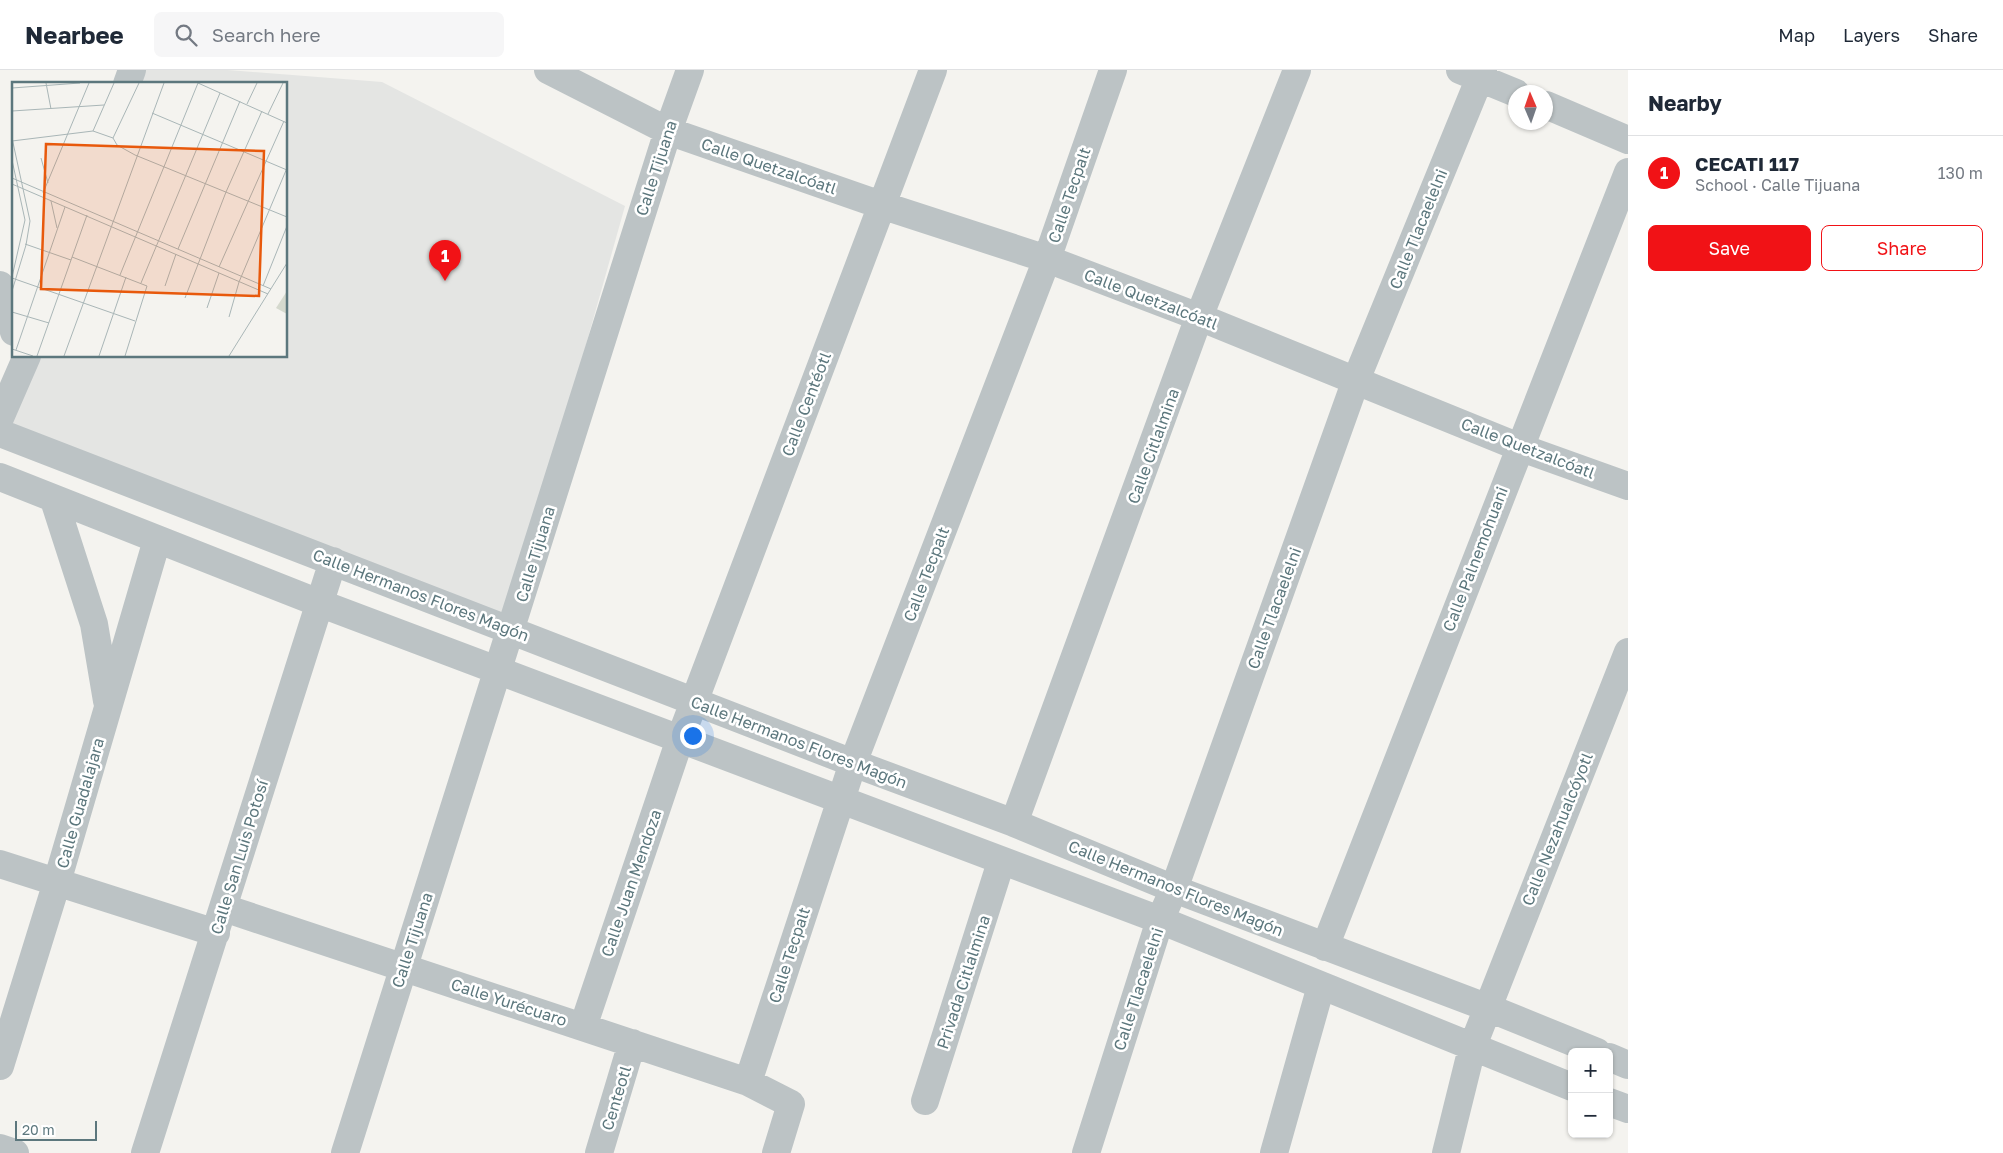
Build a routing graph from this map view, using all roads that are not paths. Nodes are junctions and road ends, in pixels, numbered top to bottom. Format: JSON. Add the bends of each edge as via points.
{"nodes":[{"id":1,"x":132,"y":70,"type":"edge"},
{"id":2,"x":548,"y":70,"type":"edge"},
{"id":3,"x":690,"y":70,"type":"edge"},
{"id":4,"x":933,"y":70,"type":"edge"},
{"id":5,"x":1113,"y":70,"type":"edge"},
{"id":6,"x":1297,"y":70,"type":"edge"},
{"id":7,"x":1474,"y":73,"type":"edge"},
{"id":8,"x":128,"y":82,"type":"edge"},
{"id":9,"x":1508,"y":89,"type":"edge"},
{"id":10,"x":1553,"y":108,"type":"edge"},
{"id":11,"x":668,"y":131,"type":"junction"},
{"id":12,"x":1628,"y":140,"type":"edge"},
{"id":13,"x":1628,"y":172,"type":"edge"},
{"id":14,"x":881,"y":204,"type":"junction"},
{"id":15,"x":1047,"y":259,"type":"junction"},
{"id":16,"x":0,"y":285,"type":"edge"},
{"id":17,"x":1199,"y":318,"type":"junction"},
{"id":18,"x":12,"y":325,"type":"edge"},
{"id":19,"x":24,"y":360,"type":"edge"},
{"id":20,"x":1356,"y":380,"type":"junction"},
{"id":21,"x":0,"y":418,"type":"edge"},
{"id":22,"x":0,"y":433,"type":"edge"},
{"id":23,"x":1519,"y":447,"type":"junction"},
{"id":24,"x":0,"y":477,"type":"edge"},
{"id":25,"x":1628,"y":486,"type":"edge"},
{"id":26,"x":54,"y":500,"type":"junction"},
{"id":27,"x":157,"y":540,"type":"junction"},
{"id":28,"x":333,"y":561,"type":"junction"},
{"id":29,"x":318,"y":603,"type":"junction"},
{"id":30,"x":511,"y":629,"type":"junction"},
{"id":31,"x":1628,"y":652,"type":"edge"},
{"id":32,"x":498,"y":670,"type":"junction"},
{"id":33,"x":694,"y":702,"type":"junction"},
{"id":34,"x":108,"y":709,"type":"junction"},
{"id":35,"x":680,"y":739,"type":"junction"},
{"id":36,"x":853,"y":763,"type":"junction"},
{"id":37,"x":840,"y":799,"type":"junction"},
{"id":38,"x":1014,"y":823,"type":"junction"},
{"id":39,"x":1001,"y":862,"type":"junction"},
{"id":40,"x":0,"y":864,"type":"edge"},
{"id":41,"x":57,"y":882,"type":"junction"},
{"id":42,"x":1174,"y":889,"type":"junction"},
{"id":43,"x":220,"y":920,"type":"junction"},
{"id":44,"x":1160,"y":920,"type":"junction"},
{"id":45,"x":1325,"y":947,"type":"junction"},
{"id":46,"x":404,"y":967,"type":"junction"},
{"id":47,"x":1321,"y":986,"type":"junction"},
{"id":48,"x":1486,"y":1007,"type":"junction"},
{"id":49,"x":583,"y":1027,"type":"junction"},
{"id":50,"x":632,"y":1044,"type":"junction"},
{"id":51,"x":1472,"y":1048,"type":"junction"},
{"id":52,"x":1587,"y":1048,"type":"edge"},
{"id":53,"x":1613,"y":1059,"type":"edge"},
{"id":54,"x":1628,"y":1065,"type":"edge"},
{"id":55,"x":0,"y":1066,"type":"edge"},
{"id":56,"x":748,"y":1082,"type":"junction"},
{"id":57,"x":1568,"y":1085,"type":"edge"},
{"id":58,"x":924,"y":1101,"type":"dead end"},
{"id":59,"x":1613,"y":1103,"type":"edge"},
{"id":60,"x":1628,"y":1109,"type":"edge"},
{"id":61,"x":0,"y":1148,"type":"edge"},
{"id":62,"x":15,"y":1153,"type":"edge"},
{"id":63,"x":145,"y":1153,"type":"edge"},
{"id":64,"x":345,"y":1153,"type":"edge"},
{"id":65,"x":599,"y":1153,"type":"edge"},
{"id":66,"x":776,"y":1153,"type":"edge"},
{"id":67,"x":1086,"y":1153,"type":"edge"},
{"id":68,"x":1274,"y":1153,"type":"edge"},
{"id":69,"x":1446,"y":1153,"type":"edge"}],
"edges":[{"from":1,"to":8,"type":"street"},
{"from":2,"to":11,"type":"street","name":"Calle Quetzalcóatl"},
{"from":3,"to":11,"type":"street","name":"Calle Tijuana"},
{"from":4,"to":14,"type":"street","name":"Calle Centéotl"},
{"from":5,"to":15,"type":"street","name":"Calle Tecpalt"},
{"from":6,"to":17,"type":"street","name":"Calle Citlalmina"},
{"from":7,"to":9,"type":"street"},
{"from":7,"to":20,"type":"street","name":"Calle Tlacaelelni"},
{"from":10,"to":12,"type":"street"},
{"from":11,"to":14,"type":"street","name":"Calle Quetzalcóatl"},
{"from":11,"to":30,"type":"street","name":"Calle Tijuana"},
{"from":13,"to":23,"type":"street","name":"Calle Palnemohuani"},
{"from":14,"to":15,"type":"street","name":"Calle Quetzalcóatl"},
{"from":14,"to":33,"type":"street","name":"Calle Centéotl"},
{"from":15,"to":17,"type":"street","name":"Calle Quetzalcóatl"},
{"from":15,"to":36,"type":"street","name":"Calle Tecpalt"},
{"from":16,"to":18,"type":"street"},
{"from":17,"to":20,"type":"street","name":"Calle Quetzalcóatl"},
{"from":17,"to":38,"type":"street","name":"Calle Citlalmina"},
{"from":19,"to":21,"type":"street"},
{"from":20,"to":23,"type":"street","name":"Calle Quetzalcóatl"},
{"from":20,"to":42,"type":"street","name":"Calle Tlacaelelni"},
{"from":22,"to":28,"type":"street","name":"Calle Hermanos Flores Magón"},
{"from":23,"to":25,"type":"street","name":"Calle Quetzalcóatl"},
{"from":23,"to":45,"type":"street","name":"Calle Palnemohuani"},
{"from":24,"to":26,"type":"street"},
{"from":26,"to":27,"type":"street"},
{"from":26,"to":34,"type":"street","via":[[94,624]]},
{"from":27,"to":29,"type":"street"},
{"from":27,"to":34,"type":"street","name":"Calle Guadalajara"},
{"from":28,"to":29,"type":"street","name":"Calle San Luis Potosí"},
{"from":28,"to":30,"type":"street","name":"Calle Hermanos Flores Magón"},
{"from":29,"to":32,"type":"street"},
{"from":29,"to":43,"type":"street","name":"Calle San Luis Potosí"},
{"from":30,"to":32,"type":"street","name":"Calle Tijuana"},
{"from":30,"to":33,"type":"street","name":"Calle Hermanos Flores Magón"},
{"from":31,"to":48,"type":"street","name":"Calle Nezahualcóyotl"},
{"from":32,"to":35,"type":"street"},
{"from":32,"to":46,"type":"street","name":"Calle Tijuana"},
{"from":33,"to":35,"type":"street","name":"Calle Centéotl"},
{"from":33,"to":36,"type":"street","name":"Calle Hermanos Flores Magón"},
{"from":34,"to":41,"type":"street","name":"Calle Guadalajara"},
{"from":35,"to":37,"type":"street"},
{"from":35,"to":49,"type":"street","name":"Calle Juan Mendoza"},
{"from":36,"to":37,"type":"street","name":"Calle Tecpalt"},
{"from":36,"to":38,"type":"street","name":"Calle Hermanos Flores Magón"},
{"from":37,"to":39,"type":"street"},
{"from":37,"to":56,"type":"street","name":"Calle Tecpalt"},
{"from":38,"to":42,"type":"street","name":"Calle Hermanos Flores Magón"},
{"from":39,"to":44,"type":"street"},
{"from":39,"to":58,"type":"street","name":"Privada Citlalmina"},
{"from":40,"to":41,"type":"street","name":"Calle Yurécuaro"},
{"from":41,"to":43,"type":"street","name":"Calle Yurécuaro"},
{"from":41,"to":55,"type":"street","name":"Calle Guadalajara"},
{"from":42,"to":44,"type":"street","name":"Calle Tlacaelelni"},
{"from":42,"to":45,"type":"street","name":"Calle Hermanos Flores Magón"},
{"from":43,"to":46,"type":"street","name":"Calle Yurécuaro"},
{"from":43,"to":63,"type":"street","name":"Calle San Luis Potosí"},
{"from":44,"to":47,"type":"street"},
{"from":44,"to":67,"type":"street","name":"Calle Tlacaelelni"},
{"from":45,"to":48,"type":"street","name":"Calle Hermanos Flores Magón"},
{"from":46,"to":49,"type":"street","name":"Calle Yurécuaro"},
{"from":46,"to":64,"type":"street","name":"Calle Tijuana"},
{"from":47,"to":51,"type":"street"},
{"from":47,"to":68,"type":"street"},
{"from":48,"to":51,"type":"street","name":"Calle Nezahualcóyotl"},
{"from":48,"to":52,"type":"street","name":"Calle Hermanos Flores Magón"},
{"from":49,"to":50,"type":"street","name":"Calle Yurécuaro"},
{"from":50,"to":56,"type":"street","name":"Calle Yurécuaro"},
{"from":50,"to":65,"type":"street","name":"Centeotl"},
{"from":51,"to":57,"type":"street"},
{"from":51,"to":69,"type":"street","name":"Calle Nezahualcóyotl"},
{"from":53,"to":54,"type":"street"},
{"from":56,"to":66,"type":"street","name":"Calle Yurécuaro","via":[[790,1104]]},
{"from":59,"to":60,"type":"street"},
{"from":61,"to":62,"type":"street"}]}
